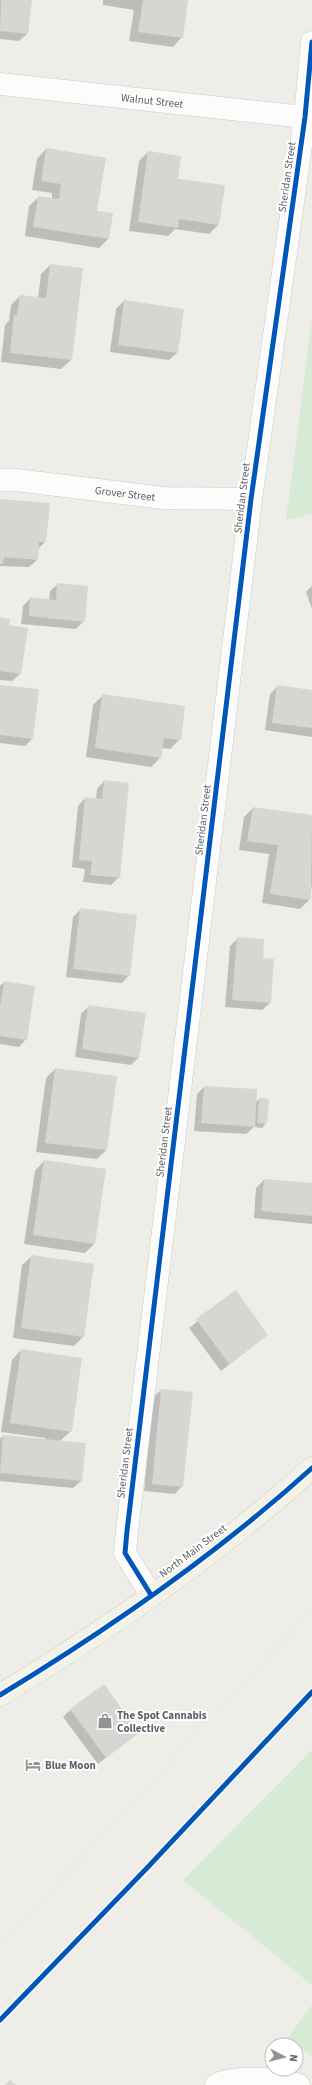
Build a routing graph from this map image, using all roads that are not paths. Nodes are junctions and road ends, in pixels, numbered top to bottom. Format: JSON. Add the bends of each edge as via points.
{"nodes":[{"id":1,"x":312,"y":42,"type":"edge"},
{"id":2,"x":0,"y":84,"type":"edge"},
{"id":3,"x":305,"y":117,"type":"junction"},
{"id":4,"x":0,"y":480,"type":"edge"},
{"id":5,"x":251,"y":499,"type":"junction"},
{"id":6,"x":312,"y":1468,"type":"edge"},
{"id":7,"x":151,"y":1595,"type":"junction"},
{"id":8,"x":0,"y":1695,"type":"edge"},
{"id":9,"x":216,"y":2085,"type":"edge"},
{"id":10,"x":299,"y":2085,"type":"edge"}],
"edges":[{"from":1,"to":3,"type":"street","name":"Sheridan Street"},
{"from":2,"to":3,"type":"street","name":"Walnut Street"},
{"from":3,"to":5,"type":"street","name":"Sheridan Street"},
{"from":4,"to":5,"type":"street","name":"Grover Street","via":[[163,498]]},
{"from":5,"to":7,"type":"street","name":"Sheridan Street","via":[[125,1552]]},
{"from":6,"to":7,"type":"main road","name":"North Main Street","via":[[212,1550]]},
{"from":7,"to":8,"type":"main road","name":"North Main Street"},
{"from":9,"to":10,"type":"street","via":[[245,2079],[272,2078]]}]}
